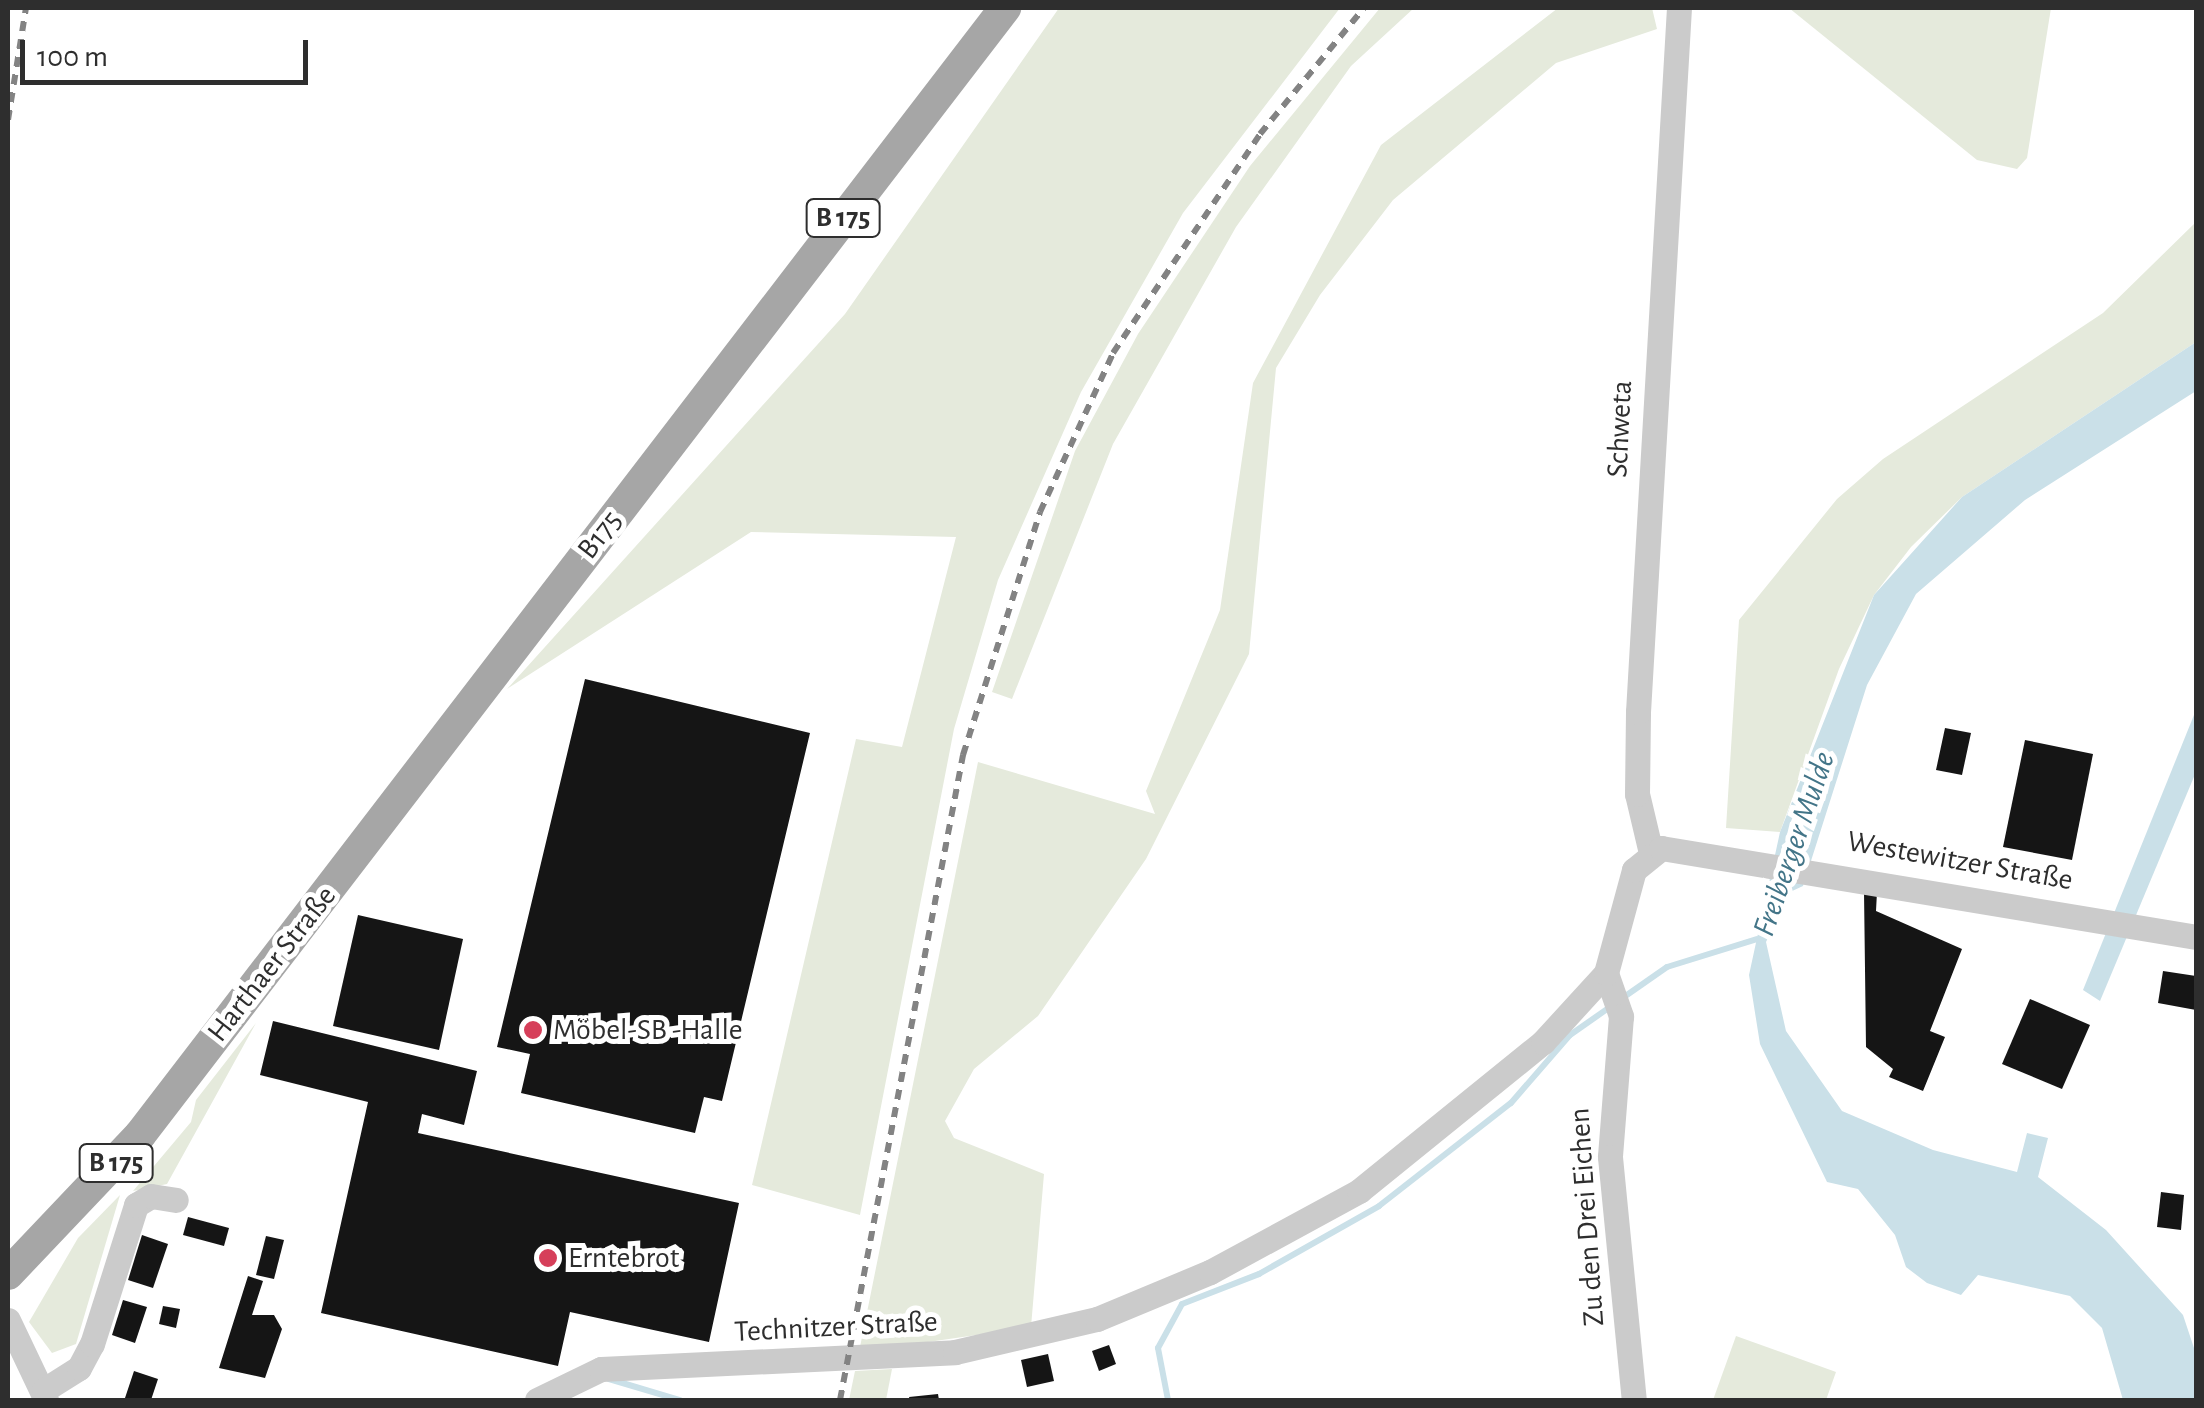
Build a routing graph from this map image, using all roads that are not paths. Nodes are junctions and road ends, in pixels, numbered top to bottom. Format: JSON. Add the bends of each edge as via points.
{"nodes":[{"id":1,"x":1005,"y":8,"type":"edge"},
{"id":2,"x":1679,"y":8,"type":"edge"},
{"id":3,"x":519,"y":640,"type":"joint"},
{"id":4,"x":1651,"y":852,"type":"junction"},
{"id":5,"x":2196,"y":936,"type":"edge"},
{"id":6,"x":1614,"y":995,"type":"junction"},
{"id":7,"x":176,"y":1200,"type":"dead end"},
{"id":8,"x":8,"y":1274,"type":"edge"},
{"id":9,"x":8,"y":1320,"type":"edge"},
{"id":10,"x":8,"y":1350,"type":"edge"},
{"id":11,"x":41,"y":1386,"type":"edge"},
{"id":12,"x":537,"y":1400,"type":"edge"},
{"id":13,"x":1634,"y":1400,"type":"edge"}],
"edges":[{"from":1,"to":3,"type":"main road","name":"B175","number":"B 175"},
{"from":2,"to":4,"type":"street","name":"Schweta","via":[[1638,712],[1637,794]]},
{"from":3,"to":8,"type":"main road","name":"Harthaer Straße","number":"B 175","via":[[140,1135]]},
{"from":4,"to":5,"type":"street","name":"Westewitzer Straße","via":[[1714,852]]},
{"from":4,"to":6,"type":"street","name":"Zu den Drei Eichen","via":[[1634,870]]},
{"from":6,"to":12,"type":"street","name":"Technitzer Straße","via":[[1359,1191],[1139,1302],[1010,1341],[902,1359],[601,1369]]},
{"from":6,"to":13,"type":"street","name":"Zu den Drei Eichen","via":[[1610,1158]]},
{"from":7,"to":11,"type":"street","via":[[151,1196],[136,1205],[92,1344],[79,1368]]},
{"from":9,"to":11,"type":"street"},
{"from":10,"to":11,"type":"street"}]}
